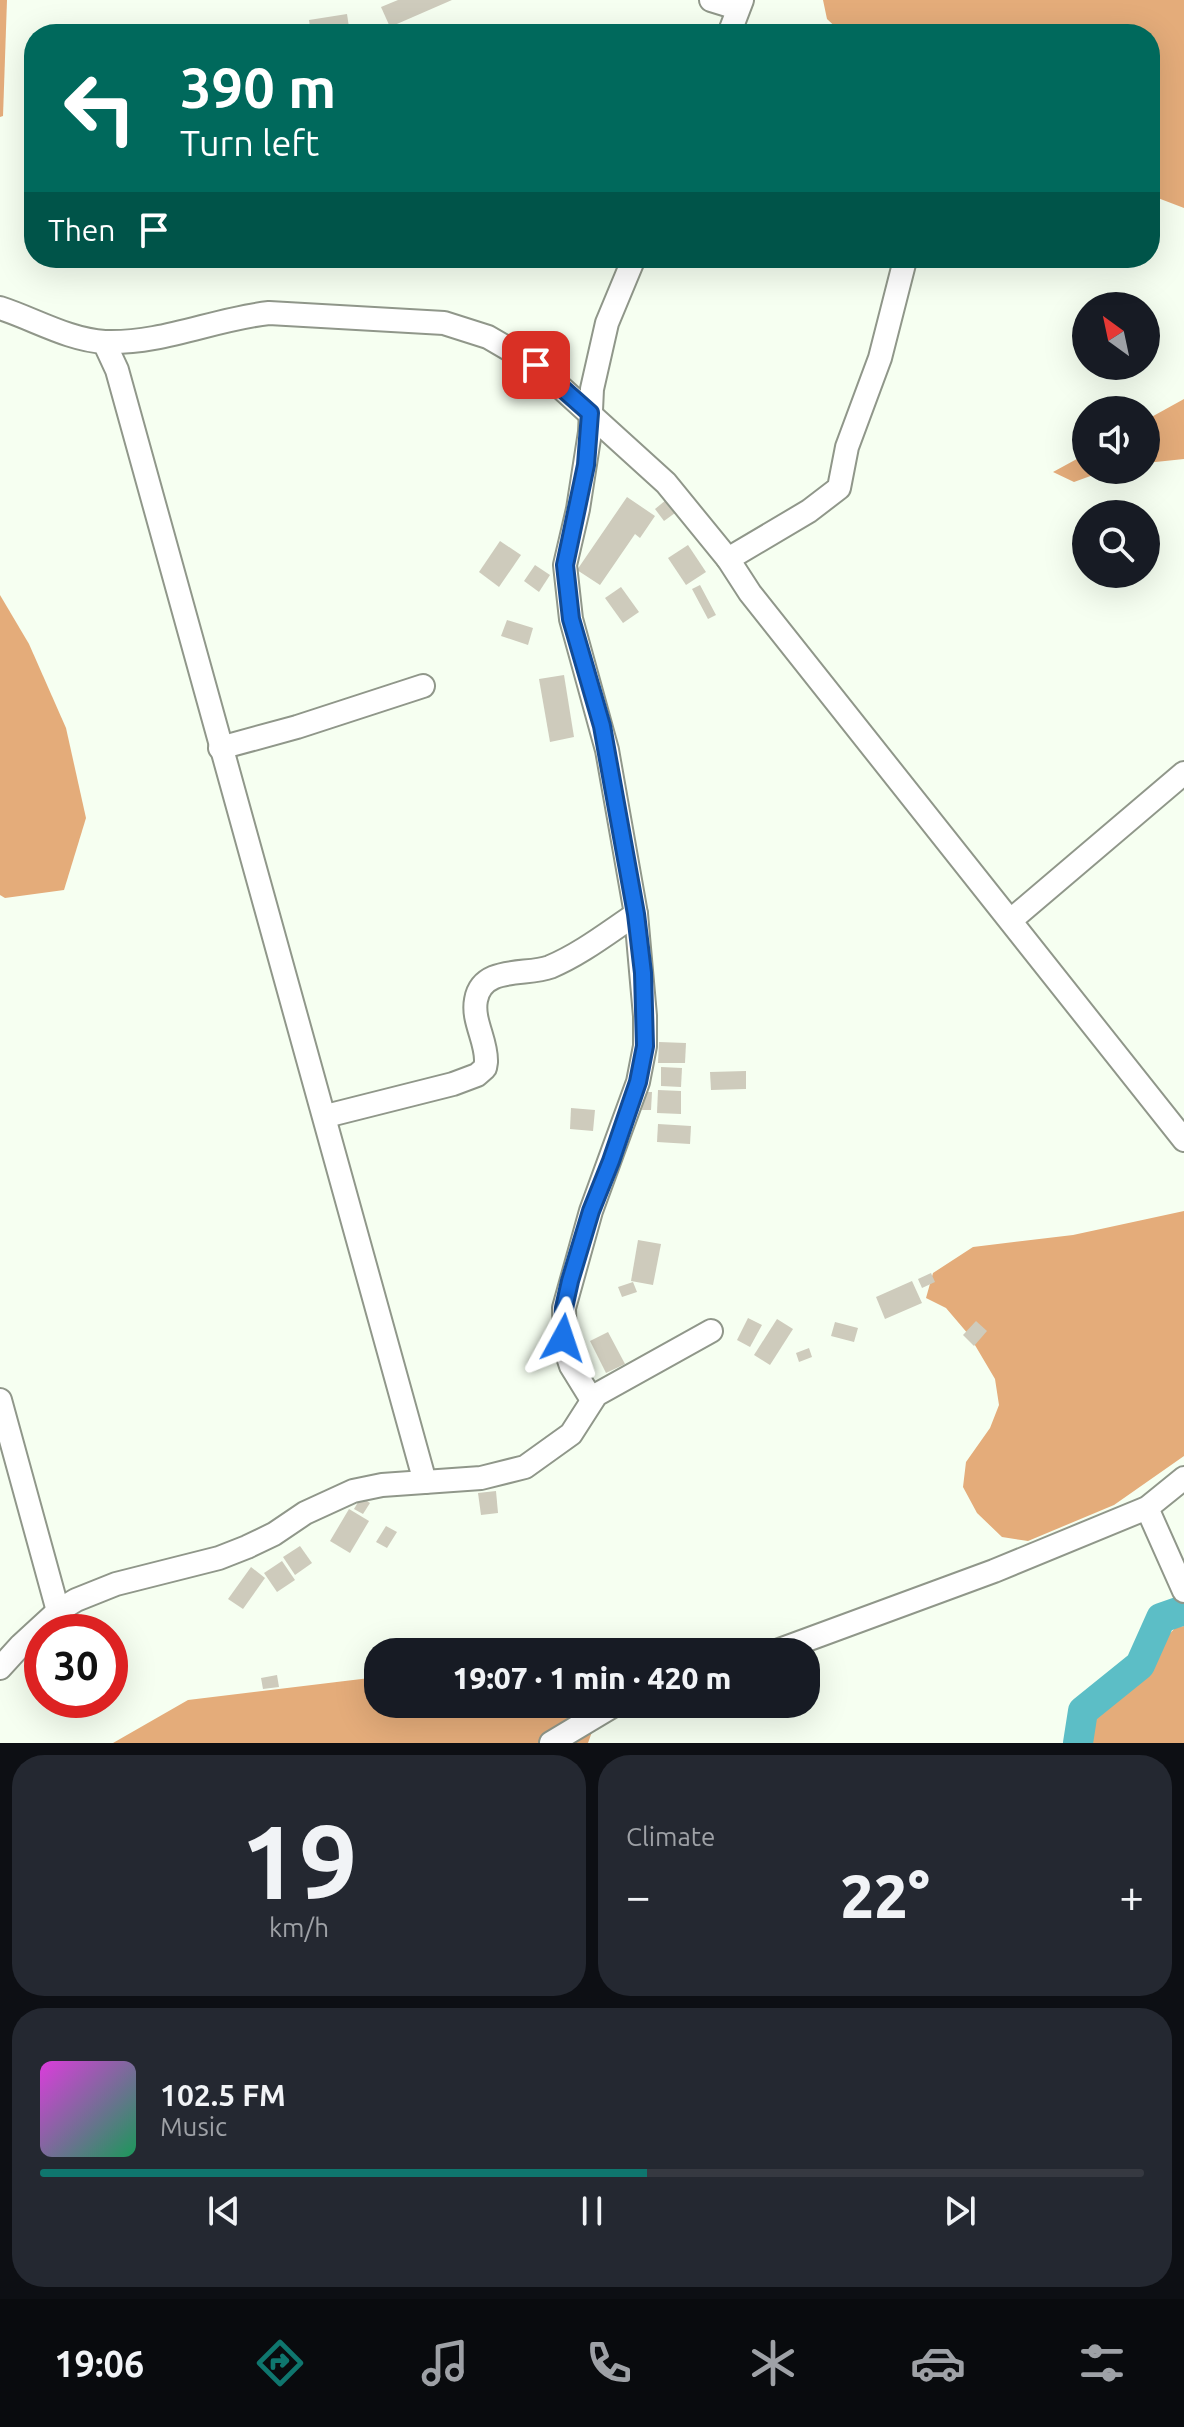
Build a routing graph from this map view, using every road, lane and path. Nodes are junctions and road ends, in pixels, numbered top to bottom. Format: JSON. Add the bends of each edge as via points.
{"nodes":[{"id":1,"x":711,"y":0,"type":"edge"},
{"id":2,"x":740,"y":4,"type":"edge"},
{"id":3,"x":733,"y":24,"type":"edge"},
{"id":4,"x":630,"y":268,"type":"edge"},
{"id":5,"x":903,"y":268,"type":"edge"},
{"id":6,"x":0,"y":308,"type":"edge"},
{"id":7,"x":104,"y":342,"type":"junction"},
{"id":8,"x":590,"y":413,"type":"junction"},
{"id":9,"x":728,"y":559,"type":"junction"},
{"id":10,"x":423,"y":686,"type":"dead end"},
{"id":11,"x":220,"y":748,"type":"junction"},
{"id":12,"x":1184,"y":773,"type":"edge"},
{"id":13,"x":636,"y":914,"type":"junction"},
{"id":14,"x":1011,"y":920,"type":"junction"},
{"id":15,"x":326,"y":1116,"type":"junction"},
{"id":16,"x":1184,"y":1140,"type":"edge"},
{"id":17,"x":711,"y":1331,"type":"dead end"},
{"id":18,"x":0,"y":1400,"type":"edge"},
{"id":19,"x":592,"y":1400,"type":"junction"},
{"id":20,"x":1184,"y":1478,"type":"edge"},
{"id":21,"x":425,"y":1482,"type":"junction"},
{"id":22,"x":1147,"y":1508,"type":"junction"},
{"id":23,"x":1184,"y":1591,"type":"edge"},
{"id":24,"x":58,"y":1611,"type":"junction"},
{"id":25,"x":812,"y":1638,"type":"edge"},
{"id":26,"x":0,"y":1668,"type":"edge"},
{"id":27,"x":593,"y":1718,"type":"edge"},
{"id":28,"x":551,"y":1743,"type":"edge"}],
"edges":[{"from":1,"to":2,"type":"street"},
{"from":2,"to":3,"type":"street"},
{"from":4,"to":8,"type":"street","via":[[607,323]]},
{"from":5,"to":9,"type":"street","via":[[839,488]]},
{"from":6,"to":7,"type":"street"},
{"from":7,"to":8,"type":"street","via":[[158,338],[269,313],[444,323],[506,346]]},
{"from":7,"to":11,"type":"street","via":[[117,370]]},
{"from":8,"to":9,"type":"street","via":[[666,483]]},
{"from":8,"to":13,"type":"street","via":[[586,465],[565,565],[571,619],[605,738]]},
{"from":9,"to":14,"type":"street"},
{"from":10,"to":11,"type":"street"},
{"from":11,"to":15,"type":"street"},
{"from":12,"to":14,"type":"street"},
{"from":13,"to":15,"type":"street","via":[[573,956],[547,968],[502,974],[486,984],[476,1000],[486,1062],[477,1075]]},
{"from":13,"to":19,"type":"street","via":[[645,1016],[641,1071],[591,1211],[564,1308],[567,1356]]},
{"from":14,"to":16,"type":"street"},
{"from":15,"to":21,"type":"street"},
{"from":17,"to":19,"type":"street"},
{"from":18,"to":24,"type":"street"},
{"from":19,"to":21,"type":"street","via":[[571,1434],[525,1467],[481,1478]]},
{"from":20,"to":22,"type":"street"},
{"from":21,"to":24,"type":"street","via":[[353,1491],[247,1547],[116,1584]]},
{"from":22,"to":23,"type":"street"},
{"from":22,"to":25,"type":"street"},
{"from":24,"to":26,"type":"street"},
{"from":27,"to":28,"type":"street"}]}
